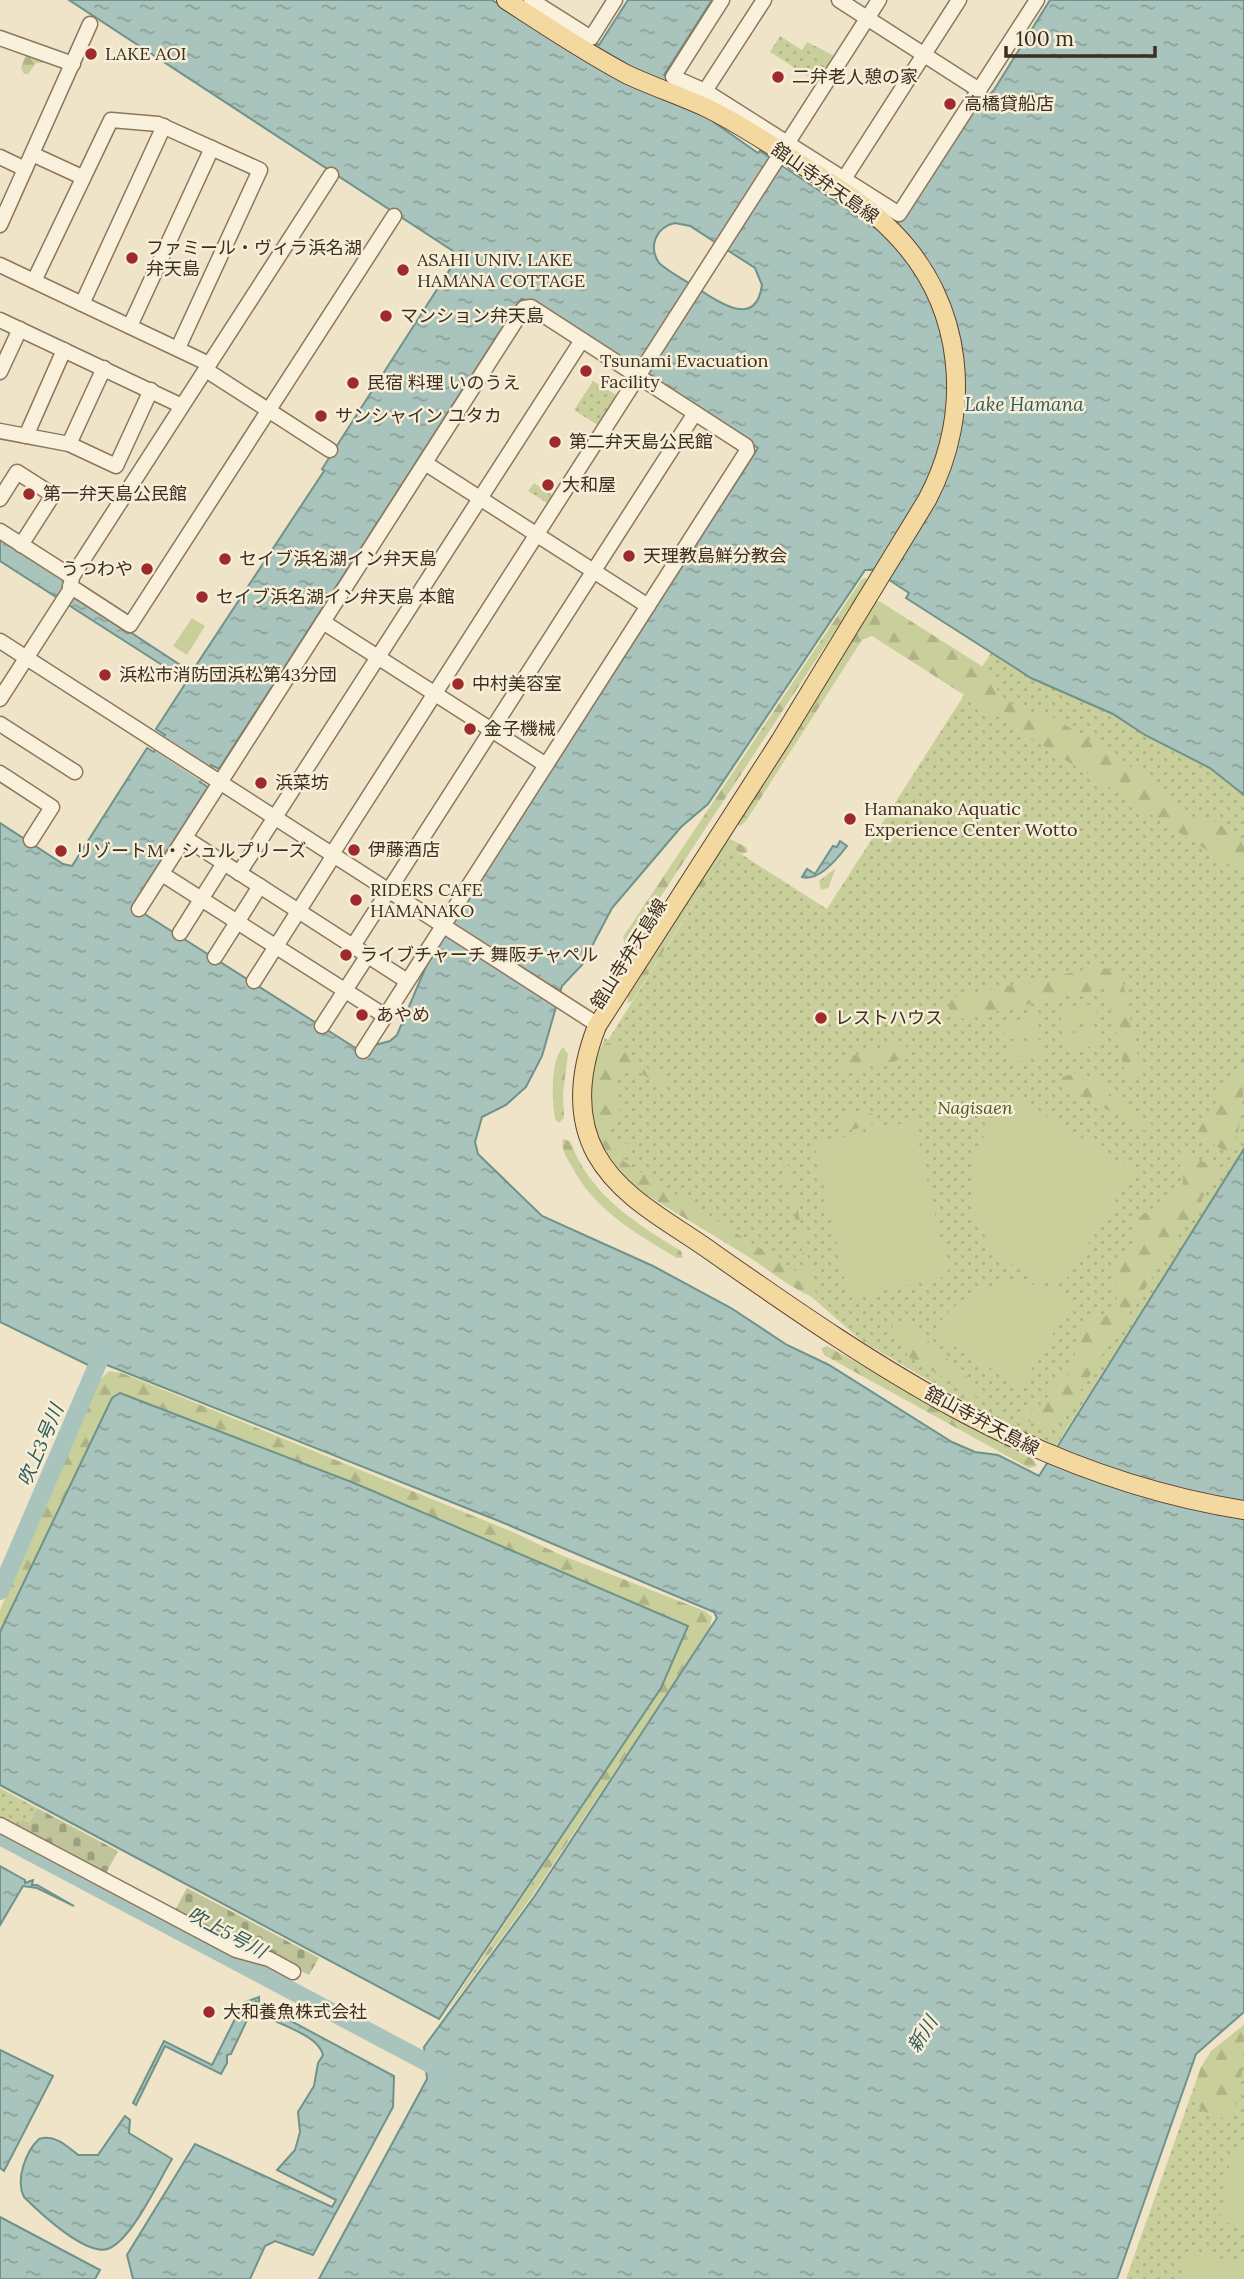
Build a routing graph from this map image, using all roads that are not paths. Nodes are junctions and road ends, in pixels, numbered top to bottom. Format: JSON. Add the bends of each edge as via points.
{"nodes":[{"id":1,"x":506,"y":0,"type":"edge"},
{"id":2,"x":615,"y":0,"type":"edge"},
{"id":3,"x":722,"y":0,"type":"edge"},
{"id":4,"x":764,"y":0,"type":"edge"},
{"id":5,"x":839,"y":0,"type":"edge"},
{"id":6,"x":880,"y":0,"type":"edge"},
{"id":7,"x":959,"y":0,"type":"edge"},
{"id":8,"x":1037,"y":0,"type":"edge"},
{"id":9,"x":541,"y":3,"type":"edge"},
{"id":10,"x":868,"y":18,"type":"junction"},
{"id":11,"x":90,"y":24,"type":"dead end"},
{"id":12,"x":0,"y":38,"type":"edge"},
{"id":13,"x":924,"y":55,"type":"junction"},
{"id":14,"x":73,"y":64,"type":"junction"},
{"id":15,"x":979,"y":90,"type":"junction"},
{"id":16,"x":705,"y":91,"type":"junction"},
{"id":17,"x":164,"y":126,"type":"junction"},
{"id":18,"x":212,"y":148,"type":"junction"},
{"id":19,"x":782,"y":151,"type":"junction"},
{"id":20,"x":32,"y":154,"type":"junction"},
{"id":21,"x":0,"y":157,"type":"edge"},
{"id":22,"x":25,"y":169,"type":"junction"},
{"id":23,"x":331,"y":175,"type":"dead end"},
{"id":24,"x":82,"y":177,"type":"junction"},
{"id":25,"x":844,"y":179,"type":"junction"},
{"id":26,"x":394,"y":216,"type":"dead end"},
{"id":27,"x":0,"y":224,"type":"edge"},
{"id":28,"x":0,"y":265,"type":"edge"},
{"id":29,"x":34,"y":281,"type":"junction"},
{"id":30,"x":82,"y":304,"type":"junction"},
{"id":31,"x":0,"y":320,"type":"edge"},
{"id":32,"x":130,"y":326,"type":"junction"},
{"id":33,"x":20,"y":329,"type":"junction"},
{"id":34,"x":582,"y":340,"type":"junction"},
{"id":35,"x":178,"y":348,"type":"junction"},
{"id":36,"x":64,"y":350,"type":"junction"},
{"id":37,"x":208,"y":367,"type":"junction"},
{"id":38,"x":104,"y":368,"type":"junction"},
{"id":39,"x":0,"y":372,"type":"edge"},
{"id":40,"x":639,"y":375,"type":"junction"},
{"id":41,"x":151,"y":390,"type":"junction"},
{"id":42,"x":182,"y":406,"type":"junction"},
{"id":43,"x":268,"y":411,"type":"junction"},
{"id":44,"x":695,"y":413,"type":"junction"},
{"id":45,"x":0,"y":430,"type":"edge"},
{"id":46,"x":26,"y":436,"type":"junction"},
{"id":47,"x":69,"y":444,"type":"junction"},
{"id":48,"x":330,"y":450,"type":"dead end"},
{"id":49,"x":425,"y":463,"type":"junction"},
{"id":50,"x":480,"y":498,"type":"junction"},
{"id":51,"x":0,"y":499,"type":"edge"},
{"id":52,"x":0,"y":531,"type":"edge"},
{"id":53,"x":537,"y":534,"type":"junction"},
{"id":54,"x":21,"y":545,"type":"junction"},
{"id":55,"x":593,"y":571,"type":"junction"},
{"id":56,"x":69,"y":589,"type":"junction"},
{"id":57,"x":648,"y":606,"type":"junction"},
{"id":58,"x":323,"y":622,"type":"junction"},
{"id":59,"x":0,"y":641,"type":"edge"},
{"id":60,"x":378,"y":657,"type":"junction"},
{"id":61,"x":26,"y":658,"type":"junction"},
{"id":62,"x":434,"y":693,"type":"junction"},
{"id":63,"x":0,"y":699,"type":"edge"},
{"id":64,"x":0,"y":724,"type":"edge"},
{"id":65,"x":491,"y":730,"type":"junction"},
{"id":66,"x":546,"y":765,"type":"junction"},
{"id":67,"x":75,"y":772,"type":"dead end"},
{"id":68,"x":0,"y":774,"type":"edge"},
{"id":69,"x":220,"y":782,"type":"junction"},
{"id":70,"x":275,"y":818,"type":"junction"},
{"id":71,"x":185,"y":838,"type":"junction"},
{"id":72,"x":32,"y":840,"type":"dead end"},
{"id":73,"x":333,"y":855,"type":"junction"},
{"id":74,"x":225,"y":863,"type":"junction"},
{"id":75,"x":239,"y":873,"type":"junction"},
{"id":76,"x":162,"y":874,"type":"junction"},
{"id":77,"x":260,"y":886,"type":"junction"},
{"id":78,"x":388,"y":890,"type":"junction"},
{"id":79,"x":202,"y":899,"type":"junction"},
{"id":80,"x":139,"y":909,"type":"dead end"},
{"id":81,"x":299,"y":911,"type":"junction"},
{"id":82,"x":237,"y":922,"type":"junction"},
{"id":83,"x":444,"y":926,"type":"junction"},
{"id":84,"x":180,"y":933,"type":"dead end"},
{"id":85,"x":276,"y":946,"type":"junction"},
{"id":86,"x":353,"y":946,"type":"junction"},
{"id":87,"x":368,"y":955,"type":"junction"},
{"id":88,"x":215,"y":957,"type":"dead end"},
{"id":89,"x":254,"y":981,"type":"dead end"},
{"id":90,"x":407,"y":981,"type":"junction"},
{"id":91,"x":345,"y":991,"type":"junction"},
{"id":92,"x":384,"y":1016,"type":"junction"},
{"id":93,"x":589,"y":1019,"type":"junction"},
{"id":94,"x":322,"y":1026,"type":"dead end"},
{"id":95,"x":363,"y":1051,"type":"dead end"},
{"id":96,"x":1244,"y":1510,"type":"edge"},
{"id":97,"x":0,"y":1825,"type":"edge"},
{"id":98,"x":293,"y":1972,"type":"dead end"}],
"edges":[{"from":1,"to":19,"type":"main road","name":"舘山寺弁天島線","via":[[587,52],[718,114]]},
{"from":2,"to":9,"type":"street","via":[[591,38]]},
{"from":3,"to":16,"type":"street","via":[[673,77]]},
{"from":4,"to":16,"type":"street"},
{"from":5,"to":10,"type":"street"},
{"from":6,"to":10,"type":"street"},
{"from":7,"to":13,"type":"street"},
{"from":8,"to":15,"type":"street"},
{"from":10,"to":13,"type":"street"},
{"from":10,"to":19,"type":"street"},
{"from":11,"to":14,"type":"street"},
{"from":12,"to":14,"type":"street"},
{"from":13,"to":15,"type":"street"},
{"from":13,"to":25,"type":"street"},
{"from":14,"to":20,"type":"street"},
{"from":15,"to":25,"type":"street","via":[[899,214]]},
{"from":16,"to":19,"type":"street"},
{"from":17,"to":18,"type":"street"},
{"from":17,"to":24,"type":"street","via":[[111,120]]},
{"from":17,"to":30,"type":"street"},
{"from":18,"to":32,"type":"street"},
{"from":18,"to":35,"type":"street","via":[[260,170]]},
{"from":19,"to":25,"type":"street"},
{"from":19,"to":40,"type":"street"},
{"from":19,"to":93,"type":"main road","name":"舘山寺弁天島線","via":[[859,202],[920,265],[952,341],[957,396],[951,441],[935,484],[780,741]]},
{"from":20,"to":22,"type":"street"},
{"from":20,"to":24,"type":"street"},
{"from":21,"to":22,"type":"street"},
{"from":22,"to":27,"type":"street"},
{"from":23,"to":37,"type":"street"},
{"from":24,"to":29,"type":"street"},
{"from":26,"to":43,"type":"street"},
{"from":28,"to":29,"type":"street"},
{"from":29,"to":30,"type":"street"},
{"from":30,"to":32,"type":"street"},
{"from":31,"to":33,"type":"street"},
{"from":32,"to":35,"type":"street"},
{"from":33,"to":36,"type":"street"},
{"from":33,"to":39,"type":"street"},
{"from":34,"to":40,"type":"street"},
{"from":34,"to":49,"type":"street","via":[[531,307],[524,308]]},
{"from":34,"to":50,"type":"street"},
{"from":35,"to":37,"type":"street"},
{"from":36,"to":38,"type":"street"},
{"from":36,"to":46,"type":"street"},
{"from":37,"to":42,"type":"street"},
{"from":37,"to":43,"type":"street"},
{"from":38,"to":41,"type":"street"},
{"from":38,"to":47,"type":"street"},
{"from":40,"to":44,"type":"street"},
{"from":40,"to":53,"type":"street"},
{"from":41,"to":42,"type":"street"},
{"from":41,"to":47,"type":"street","via":[[116,466]]},
{"from":42,"to":56,"type":"street"},
{"from":43,"to":48,"type":"street"},
{"from":43,"to":56,"type":"street","via":[[130,625]]},
{"from":44,"to":55,"type":"street"},
{"from":44,"to":57,"type":"street","via":[[747,451]]},
{"from":45,"to":46,"type":"street"},
{"from":46,"to":47,"type":"street"},
{"from":49,"to":50,"type":"street"},
{"from":49,"to":58,"type":"street"},
{"from":50,"to":53,"type":"street"},
{"from":50,"to":60,"type":"street"},
{"from":51,"to":54,"type":"street","via":[[21,467],[53,495]]},
{"from":52,"to":54,"type":"street"},
{"from":53,"to":55,"type":"street"},
{"from":53,"to":62,"type":"street"},
{"from":54,"to":56,"type":"street"},
{"from":55,"to":57,"type":"street"},
{"from":55,"to":65,"type":"street"},
{"from":56,"to":61,"type":"street"},
{"from":57,"to":66,"type":"street"},
{"from":58,"to":60,"type":"street"},
{"from":58,"to":69,"type":"street"},
{"from":59,"to":61,"type":"street"},
{"from":60,"to":62,"type":"street"},
{"from":60,"to":70,"type":"street"},
{"from":61,"to":63,"type":"street"},
{"from":61,"to":69,"type":"street"},
{"from":62,"to":65,"type":"street"},
{"from":62,"to":73,"type":"street"},
{"from":64,"to":67,"type":"street"},
{"from":65,"to":66,"type":"street"},
{"from":65,"to":78,"type":"street"},
{"from":66,"to":83,"type":"street"},
{"from":68,"to":72,"type":"street","via":[[52,807]]},
{"from":69,"to":70,"type":"street"},
{"from":69,"to":71,"type":"street"},
{"from":70,"to":73,"type":"street"},
{"from":70,"to":75,"type":"street"},
{"from":71,"to":74,"type":"street"},
{"from":71,"to":76,"type":"street"},
{"from":73,"to":78,"type":"street"},
{"from":73,"to":81,"type":"street"},
{"from":74,"to":75,"type":"street"},
{"from":74,"to":79,"type":"street"},
{"from":75,"to":77,"type":"street"},
{"from":76,"to":79,"type":"street"},
{"from":76,"to":80,"type":"street"},
{"from":77,"to":81,"type":"street"},
{"from":77,"to":82,"type":"street"},
{"from":78,"to":83,"type":"street"},
{"from":78,"to":86,"type":"street"},
{"from":79,"to":82,"type":"street"},
{"from":79,"to":84,"type":"street"},
{"from":81,"to":85,"type":"street"},
{"from":81,"to":86,"type":"street"},
{"from":82,"to":85,"type":"street"},
{"from":82,"to":88,"type":"street"},
{"from":83,"to":90,"type":"street"},
{"from":83,"to":93,"type":"street"},
{"from":85,"to":89,"type":"street"},
{"from":85,"to":91,"type":"street"},
{"from":86,"to":87,"type":"street"},
{"from":87,"to":90,"type":"street"},
{"from":87,"to":91,"type":"street"},
{"from":90,"to":92,"type":"street"},
{"from":91,"to":92,"type":"street"},
{"from":91,"to":94,"type":"street"},
{"from":92,"to":95,"type":"street"},
{"from":93,"to":96,"type":"main road","name":"舘山寺弁天島線","via":[[579,1124],[603,1165],[628,1193],[744,1277],[995,1431],[1136,1487]]},
{"from":97,"to":98,"type":"street","via":[[236,1950]]}]}
